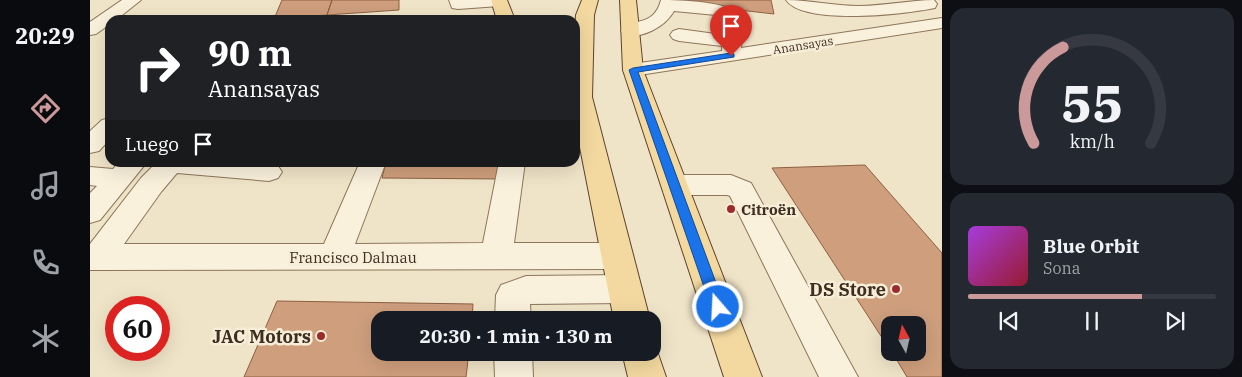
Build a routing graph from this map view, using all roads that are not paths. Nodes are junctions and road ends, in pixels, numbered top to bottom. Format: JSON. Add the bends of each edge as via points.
{"nodes":[{"id":1,"x":133,"y":0,"type":"edge"},
{"id":2,"x":457,"y":0,"type":"edge"},
{"id":3,"x":499,"y":0,"type":"edge"},
{"id":4,"x":628,"y":0,"type":"edge"},
{"id":5,"x":794,"y":0,"type":"edge"},
{"id":6,"x":926,"y":0,"type":"edge"},
{"id":7,"x":669,"y":3,"type":"edge"},
{"id":8,"x":583,"y":12,"type":"edge"},
{"id":9,"x":112,"y":15,"type":"edge"},
{"id":10,"x":504,"y":15,"type":"edge"},
{"id":11,"x":105,"y":20,"type":"edge"},
{"id":12,"x":942,"y":23,"type":"edge"},
{"id":13,"x":90,"y":30,"type":"edge"},
{"id":14,"x":630,"y":32,"type":"junction"},
{"id":15,"x":679,"y":35,"type":"dead end"},
{"id":16,"x":731,"y":49,"type":"junction"},
{"id":17,"x":580,"y":61,"type":"edge"},
{"id":18,"x":633,"y":70,"type":"junction"},
{"id":19,"x":580,"y":114,"type":"edge"},
{"id":20,"x":105,"y":130,"type":"edge"},
{"id":21,"x":582,"y":133,"type":"edge"},
{"id":22,"x":90,"y":145,"type":"edge"},
{"id":23,"x":168,"y":167,"type":"edge"},
{"id":24,"x":215,"y":167,"type":"edge"},
{"id":25,"x":371,"y":167,"type":"edge"},
{"id":26,"x":511,"y":167,"type":"edge"},
{"id":27,"x":127,"y":171,"type":"edge"},
{"id":28,"x":269,"y":172,"type":"dead end"},
{"id":29,"x":90,"y":176,"type":"edge"},
{"id":30,"x":675,"y":185,"type":"junction"},
{"id":31,"x":90,"y":212,"type":"edge"},
{"id":32,"x":496,"y":256,"type":"junction"},
{"id":33,"x":617,"y":256,"type":"junction"},
{"id":34,"x":94,"y":257,"type":"edge"},
{"id":35,"x":334,"y":257,"type":"junction"},
{"id":36,"x":629,"y":305,"type":"edge"},
{"id":37,"x":513,"y":311,"type":"edge"},
{"id":38,"x":513,"y":361,"type":"edge"},
{"id":39,"x":642,"y":361,"type":"edge"},
{"id":40,"x":514,"y":377,"type":"edge"},
{"id":41,"x":646,"y":377,"type":"edge"},
{"id":42,"x":743,"y":377,"type":"edge"},
{"id":43,"x":839,"y":377,"type":"edge"}],
"edges":[{"from":1,"to":9,"type":"street"},
{"from":2,"to":3,"type":"street","via":[[458,4]]},
{"from":3,"to":10,"type":"main road"},
{"from":4,"to":14,"type":"main road"},
{"from":5,"to":6,"type":"street","via":[[806,8],[856,10],[914,8],[929,4]]},
{"from":7,"to":14,"type":"street","via":[[658,20]]},
{"from":7,"to":16,"type":"street","via":[[729,13],[734,17]]},
{"from":8,"to":17,"type":"main road"},
{"from":11,"to":13,"type":"street"},
{"from":12,"to":16,"type":"street","name":"Anansayas"},
{"from":14,"to":18,"type":"main road"},
{"from":15,"to":16,"type":"street"},
{"from":16,"to":18,"type":"street","name":"Anansayas"},
{"from":18,"to":30,"type":"main road"},
{"from":19,"to":21,"type":"main road"},
{"from":20,"to":22,"type":"street"},
{"from":21,"to":33,"type":"main road"},
{"from":23,"to":34,"type":"street"},
{"from":24,"to":28,"type":"street"},
{"from":25,"to":35,"type":"street"},
{"from":26,"to":32,"type":"street"},
{"from":27,"to":29,"type":"street"},
{"from":27,"to":31,"type":"street"},
{"from":30,"to":42,"type":"main road"},
{"from":30,"to":43,"type":"street","via":[[731,185],[741,190]]},
{"from":32,"to":33,"type":"street","name":"Francisco Dalmau"},
{"from":32,"to":35,"type":"street","name":"Francisco Dalmau"},
{"from":33,"to":36,"type":"main road"},
{"from":34,"to":35,"type":"street","name":"Francisco Dalmau"},
{"from":36,"to":37,"type":"street","via":[[526,290],[513,295]]},
{"from":38,"to":40,"type":"street"},
{"from":39,"to":41,"type":"main road"}]}
